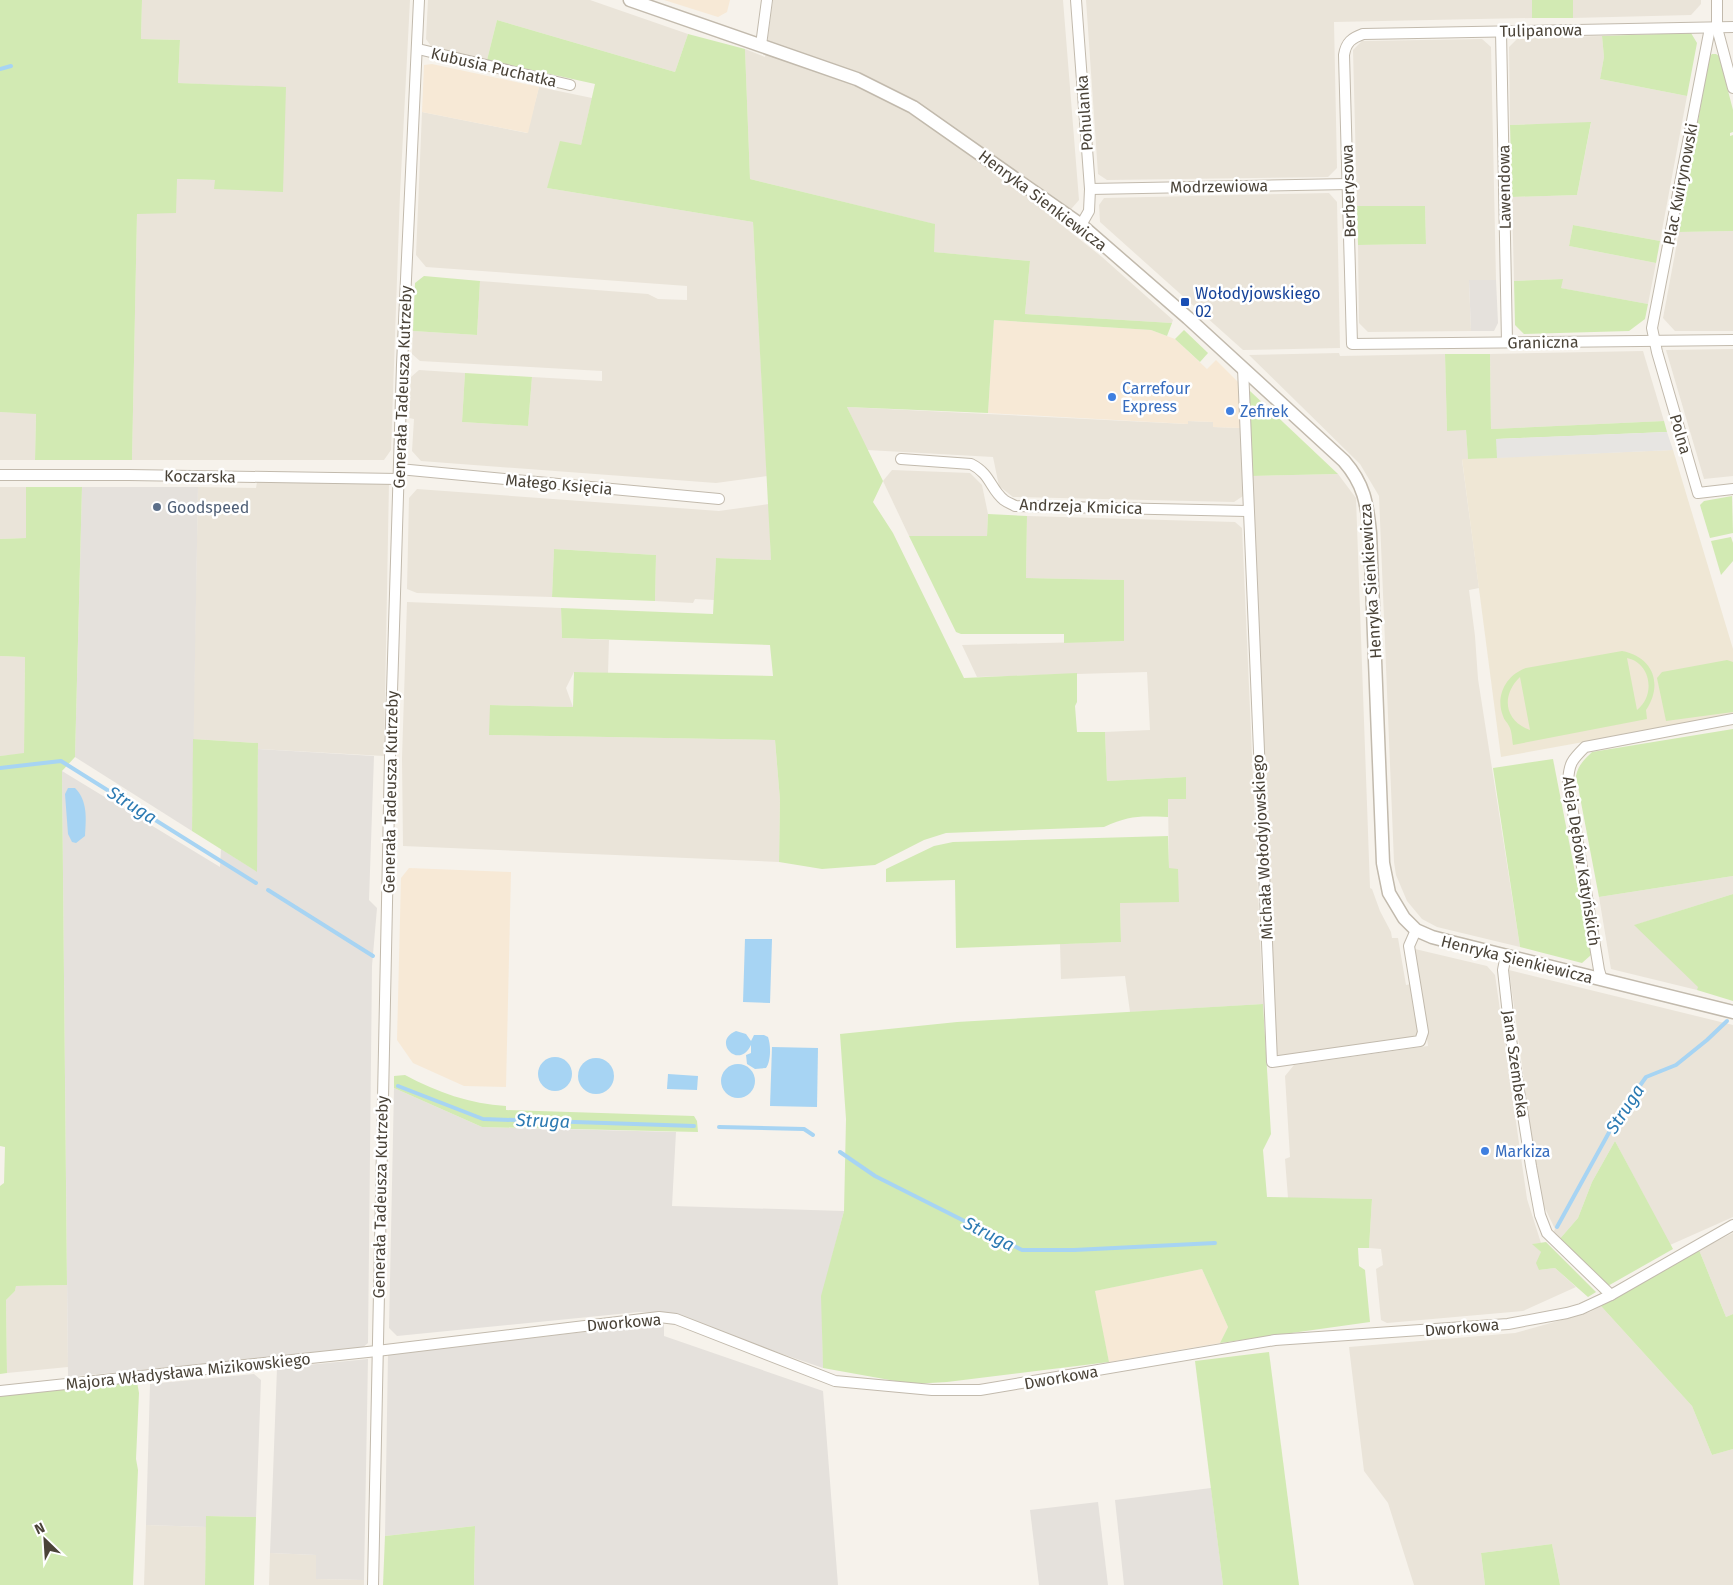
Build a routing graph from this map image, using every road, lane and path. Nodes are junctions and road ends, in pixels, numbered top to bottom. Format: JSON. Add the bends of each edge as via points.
{"nodes":[{"id":1,"x":419,"y":0,"type":"edge"},
{"id":2,"x":630,"y":0,"type":"edge"},
{"id":3,"x":767,"y":0,"type":"edge"},
{"id":4,"x":1076,"y":0,"type":"edge"},
{"id":5,"x":1717,"y":0,"type":"edge"},
{"id":6,"x":1733,"y":27,"type":"edge"},
{"id":7,"x":1713,"y":28,"type":"junction"},
{"id":8,"x":1501,"y":31,"type":"junction"},
{"id":9,"x":1350,"y":40,"type":"joint"},
{"id":10,"x":761,"y":45,"type":"junction"},
{"id":11,"x":418,"y":49,"type":"junction"},
{"id":12,"x":570,"y":85,"type":"dead end"},
{"id":13,"x":1733,"y":88,"type":"edge"},
{"id":14,"x":1348,"y":184,"type":"junction"},
{"id":15,"x":1090,"y":189,"type":"junction"},
{"id":16,"x":1081,"y":225,"type":"junction"},
{"id":17,"x":1655,"y":340,"type":"junction"},
{"id":18,"x":1733,"y":340,"type":"edge"},
{"id":19,"x":1507,"y":342,"type":"junction"},
{"id":20,"x":1352,"y":344,"type":"joint"},
{"id":21,"x":1242,"y":368,"type":"junction"},
{"id":22,"x":902,"y":459,"type":"dead end"},
{"id":23,"x":399,"y":474,"type":"junction"},
{"id":24,"x":0,"y":475,"type":"edge"},
{"id":25,"x":1733,"y":489,"type":"edge"},
{"id":26,"x":719,"y":499,"type":"dead end"},
{"id":27,"x":1247,"y":511,"type":"junction"},
{"id":28,"x":1733,"y":719,"type":"edge"},
{"id":29,"x":1416,"y":930,"type":"junction"},
{"id":30,"x":1506,"y":955,"type":"junction"},
{"id":31,"x":1602,"y":980,"type":"junction"},
{"id":32,"x":1733,"y":1012,"type":"edge"},
{"id":33,"x":1733,"y":1225,"type":"edge"},
{"id":34,"x":1611,"y":1295,"type":"junction"},
{"id":35,"x":377,"y":1350,"type":"junction"},
{"id":36,"x":0,"y":1391,"type":"edge"},
{"id":37,"x":373,"y":1585,"type":"edge"}],
"edges":[{"from":1,"to":11,"type":"street","name":"Generała Tadeusza Kutrzeby"},
{"from":2,"to":10,"type":"street","name":"Henryka Sienkiewicza"},
{"from":3,"to":10,"type":"street"},
{"from":4,"to":15,"type":"street","name":"Pohulanka"},
{"from":5,"to":7,"type":"street"},
{"from":6,"to":7,"type":"street","name":"Tulipanowa"},
{"from":7,"to":8,"type":"street","name":"Tulipanowa"},
{"from":7,"to":13,"type":"street"},
{"from":7,"to":17,"type":"street","name":"Plac Kwirynowski","via":[[1652,328]]},
{"from":8,"to":9,"type":"street","name":"Tulipanowa","via":[[1363,34]]},
{"from":8,"to":19,"type":"street","name":"Lawendowa"},
{"from":9,"to":14,"type":"street","name":"Berberysowa","via":[[1344,55]]},
{"from":10,"to":16,"type":"street","name":"Henryka Sienkiewicza","via":[[857,79],[913,107]]},
{"from":11,"to":12,"type":"street","name":"Kubusia Puchatka"},
{"from":11,"to":23,"type":"street","name":"Generała Tadeusza Kutrzeby"},
{"from":14,"to":15,"type":"street","name":"Modrzewiowa"},
{"from":14,"to":20,"type":"street","name":"Berberysowa"},
{"from":15,"to":16,"type":"street","name":"Pohulanka","via":[[1088,211]]},
{"from":16,"to":21,"type":"street","name":"Henryka Sienkiewicza"},
{"from":17,"to":18,"type":"street","name":"Graniczna"},
{"from":17,"to":19,"type":"street","name":"Graniczna"},
{"from":17,"to":25,"type":"street","name":"Polna","via":[[1698,493]]},
{"from":19,"to":20,"type":"street","name":"Graniczna"},
{"from":21,"to":27,"type":"street","name":"Michała Wołodyjowskiego"},
{"from":21,"to":29,"type":"street","name":"Henryka Sienkiewicza","via":[[1344,461],[1363,490],[1370,533],[1383,863],[1389,893],[1404,918]]},
{"from":22,"to":27,"type":"street","name":"Andrzeja Kmicica","via":[[971,464],[989,478],[1003,500],[1015,506]]},
{"from":23,"to":24,"type":"street","name":"Koczarska"},
{"from":23,"to":26,"type":"street","name":"Małego Księcia"},
{"from":23,"to":35,"type":"street","name":"Generała Tadeusza Kutrzeby"},
{"from":27,"to":29,"type":"street","name":"Michała Wołodyjowskiego","via":[[1272,1062],[1420,1041],[1423,1032],[1409,946]]},
{"from":28,"to":31,"type":"street","name":"Aleja Dębów Katyńskich","via":[[1585,747],[1568,768]]},
{"from":29,"to":30,"type":"street","name":"Henryka Sienkiewicza"},
{"from":30,"to":31,"type":"street","name":"Henryka Sienkiewicza"},
{"from":30,"to":34,"type":"street","name":"Jana Szembeka","via":[[1503,970],[1510,1033],[1540,1215],[1547,1233]]},
{"from":31,"to":32,"type":"street","name":"Henryka Sienkiewicza"},
{"from":33,"to":34,"type":"street","name":"Dworkowa"},
{"from":34,"to":35,"type":"street","name":"Dworkowa","via":[[1567,1313],[1508,1324],[1275,1340],[980,1390],[932,1390],[835,1381],[676,1319],[659,1317]]},
{"from":35,"to":36,"type":"street","name":"Majora Władysława Mizikowskiego"},
{"from":35,"to":37,"type":"street","name":"Generała Tadeusza Kutrzeby"}]}
